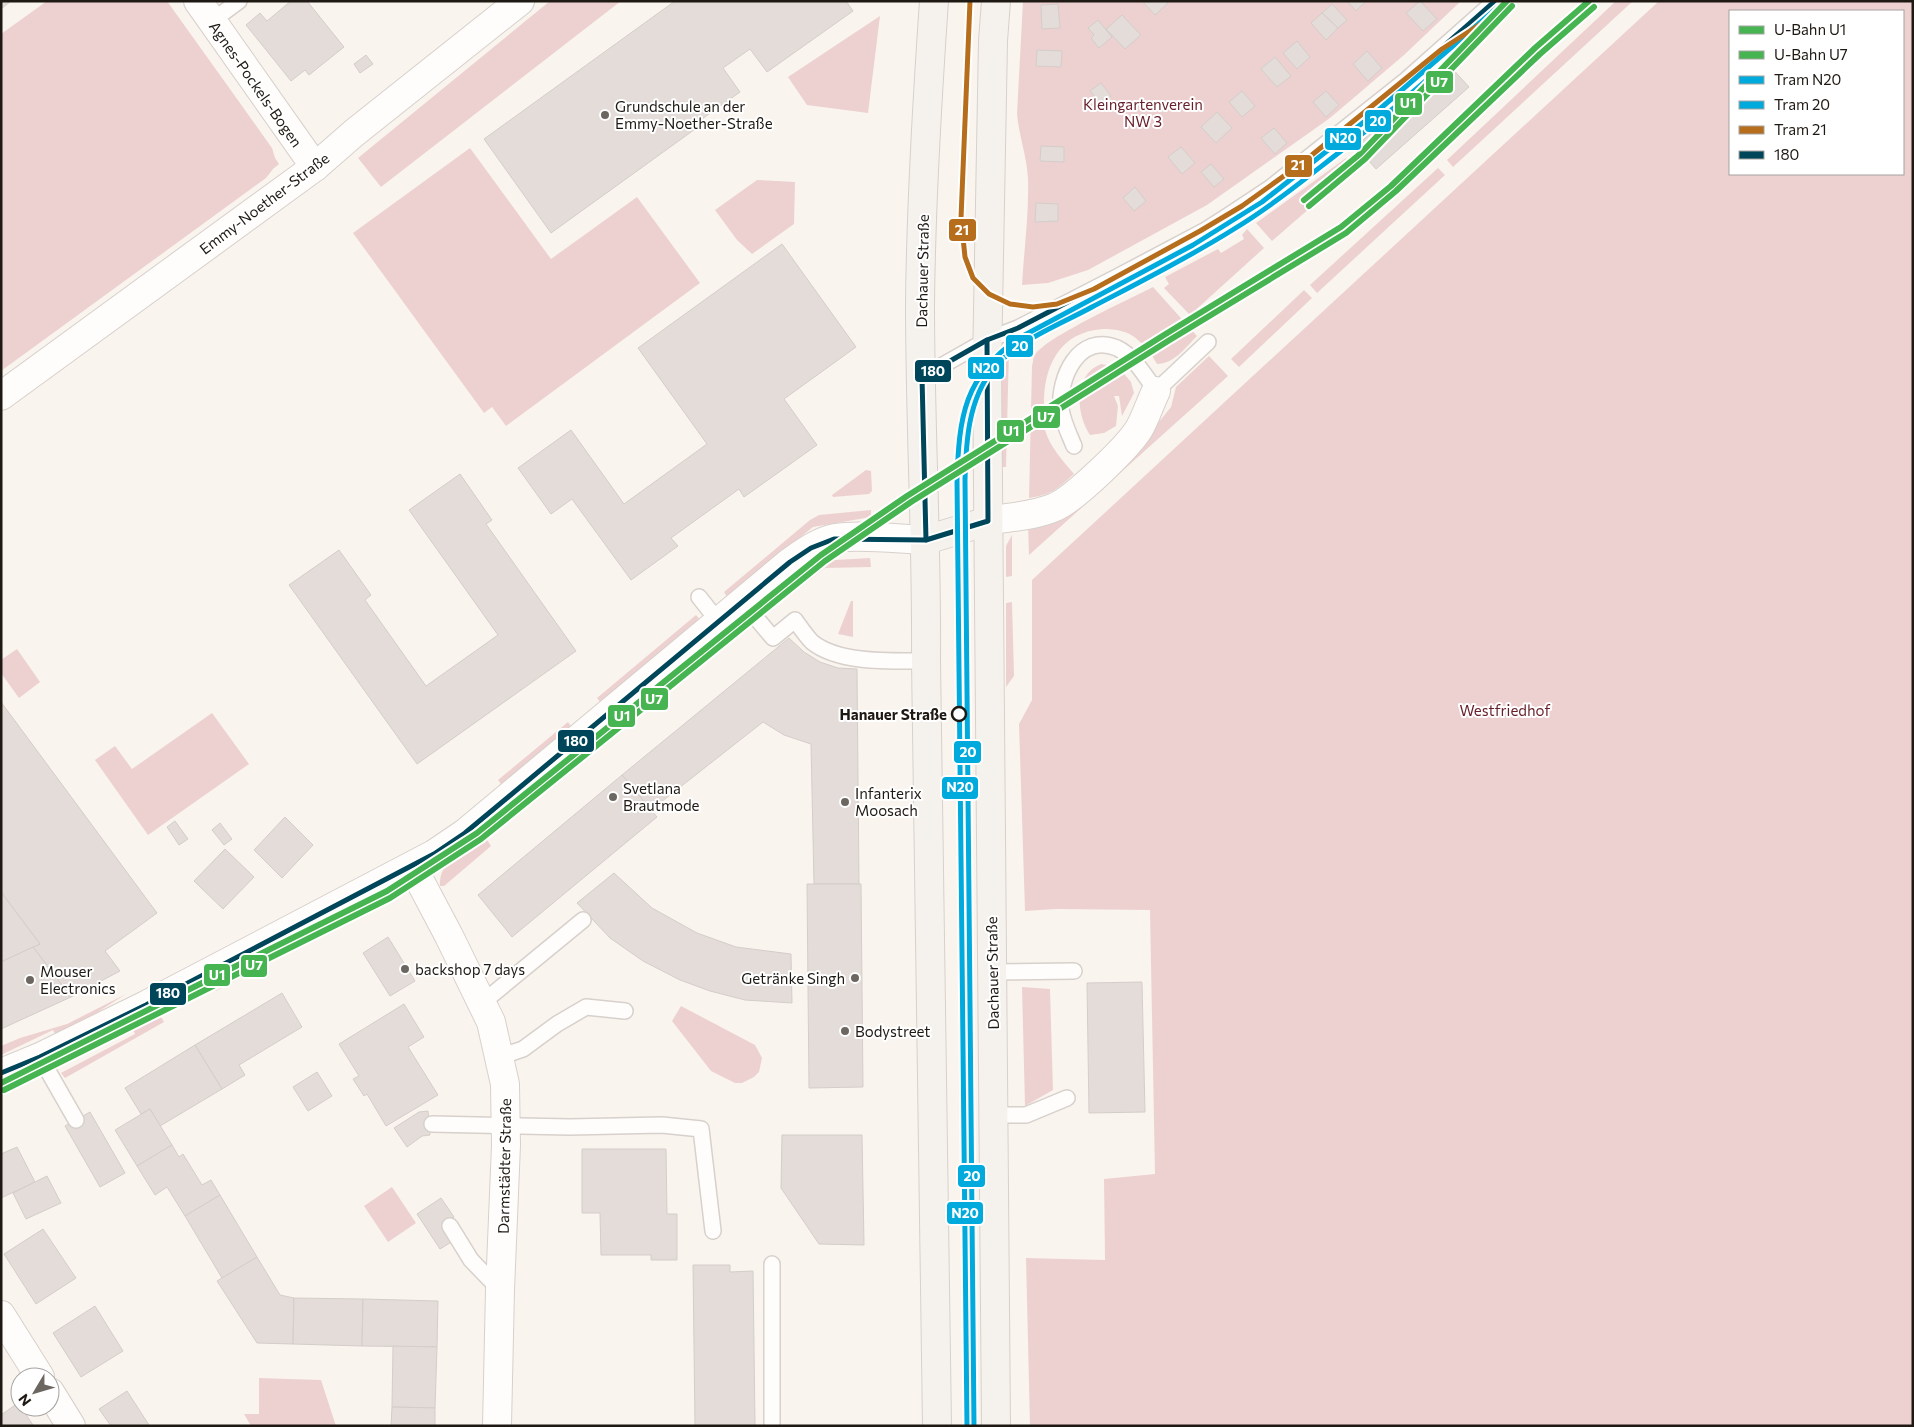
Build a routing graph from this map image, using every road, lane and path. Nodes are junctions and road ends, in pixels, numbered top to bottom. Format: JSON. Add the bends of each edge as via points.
{"nodes":[{"id":1,"x":240,"y":1,"type":"edge"},
{"id":2,"x":520,"y":1,"type":"edge"},
{"id":3,"x":934,"y":1,"type":"edge"},
{"id":4,"x":996,"y":1,"type":"edge"},
{"id":5,"x":1496,"y":1,"type":"edge"},
{"id":6,"x":205,"y":11,"type":"edge"},
{"id":7,"x":314,"y":167,"type":"junction"},
{"id":8,"x":987,"y":340,"type":"junction"},
{"id":9,"x":1208,"y":342,"type":"dead end"},
{"id":10,"x":922,"y":377,"type":"junction"},
{"id":11,"x":1156,"y":390,"type":"junction"},
{"id":12,"x":1,"y":396,"type":"edge"},
{"id":13,"x":1074,"y":446,"type":"dead end"},
{"id":14,"x":988,"y":521,"type":"junction"},
{"id":15,"x":926,"y":540,"type":"junction"},
{"id":16,"x":699,"y":597,"type":"dead end"},
{"id":17,"x":742,"y":601,"type":"junction"},
{"id":18,"x":718,"y":621,"type":"junction"},
{"id":19,"x":926,"y":661,"type":"junction"},
{"id":20,"x":412,"y":866,"type":"junction"},
{"id":21,"x":583,"y":920,"type":"dead end"},
{"id":22,"x":1074,"y":971,"type":"dead end"},
{"id":23,"x":992,"y":972,"type":"junction"},
{"id":24,"x":482,"y":1003,"type":"junction"},
{"id":25,"x":625,"y":1011,"type":"dead end"},
{"id":26,"x":40,"y":1057,"type":"junction"},
{"id":27,"x":499,"y":1057,"type":"junction"},
{"id":28,"x":1,"y":1073,"type":"edge"},
{"id":29,"x":1067,"y":1098,"type":"dead end"},
{"id":30,"x":993,"y":1115,"type":"junction"},
{"id":31,"x":76,"y":1120,"type":"dead end"},
{"id":32,"x":432,"y":1124,"type":"dead end"},
{"id":33,"x":506,"y":1126,"type":"junction"},
{"id":34,"x":450,"y":1226,"type":"dead end"},
{"id":35,"x":713,"y":1231,"type":"dead end"},
{"id":36,"x":772,"y":1264,"type":"dead end"},
{"id":37,"x":500,"y":1290,"type":"junction"},
{"id":38,"x":1,"y":1315,"type":"edge"},
{"id":39,"x":34,"y":1367,"type":"edge"},
{"id":40,"x":60,"y":1408,"type":"edge"},
{"id":41,"x":71,"y":1426,"type":"edge"},
{"id":42,"x":497,"y":1426,"type":"edge"},
{"id":43,"x":772,"y":1426,"type":"edge"},
{"id":44,"x":937,"y":1426,"type":"edge"},
{"id":45,"x":996,"y":1426,"type":"edge"}],
"edges":[{"from":1,"to":6,"type":"lane"},
{"from":2,"to":7,"type":"street","name":"Emmy-Noether-Straße"},
{"from":3,"to":10,"type":"main road","name":"Dachauer Straße","via":[[921,284]]},
{"from":4,"to":8,"type":"main road","name":"Dachauer Straße"},
{"from":5,"to":8,"type":"lane","via":[[1406,80],[1270,188],[1195,236],[1018,328]]},
{"from":6,"to":7,"type":"street","name":"Agnes-Pockels-Bogen"},
{"from":7,"to":12,"type":"street","name":"Emmy-Noether-Straße"},
{"from":8,"to":10,"type":"lane"},
{"from":8,"to":14,"type":"main road","name":"Dachauer Straße"},
{"from":9,"to":11,"type":"lane"},
{"from":10,"to":15,"type":"main road","name":"Dachauer Straße"},
{"from":11,"to":13,"type":"lane","via":[[1133,361],[1118,349],[1107,345],[1086,350],[1072,362],[1062,394],[1064,423]]},
{"from":11,"to":14,"type":"street","via":[[1139,429],[1112,460],[1068,499],[1039,512]]},
{"from":14,"to":15,"type":"main road"},
{"from":14,"to":23,"type":"main road","name":"Dachauer Straße"},
{"from":15,"to":17,"type":"street","via":[[834,538],[790,562]]},
{"from":15,"to":19,"type":"main road","name":"Dachauer Straße"},
{"from":16,"to":18,"type":"lane"},
{"from":17,"to":18,"type":"street"},
{"from":17,"to":19,"type":"lane","via":[[773,638],[795,620],[812,642],[838,655],[889,661]]},
{"from":18,"to":20,"type":"street","via":[[465,833]]},
{"from":19,"to":44,"type":"main road","name":"Dachauer Straße"},
{"from":20,"to":24,"type":"street","name":"Darmstädter Straße"},
{"from":20,"to":26,"type":"street"},
{"from":21,"to":24,"type":"lane"},
{"from":22,"to":23,"type":"lane"},
{"from":23,"to":30,"type":"main road","name":"Dachauer Straße"},
{"from":24,"to":27,"type":"street","name":"Darmstädter Straße","via":[[491,1022]]},
{"from":25,"to":27,"type":"lane","via":[[586,1007],[523,1049]]},
{"from":26,"to":28,"type":"street"},
{"from":26,"to":31,"type":"lane"},
{"from":27,"to":33,"type":"street","name":"Darmstädter Straße","via":[[505,1084]]},
{"from":29,"to":30,"type":"lane","via":[[1026,1116]]},
{"from":30,"to":45,"type":"main road","name":"Dachauer Straße"},
{"from":32,"to":33,"type":"lane"},
{"from":33,"to":35,"type":"lane","via":[[662,1125],[701,1130]]},
{"from":33,"to":37,"type":"street","name":"Darmstädter Straße"},
{"from":34,"to":37,"type":"lane","via":[[471,1260]]},
{"from":36,"to":43,"type":"lane"},
{"from":37,"to":42,"type":"street","name":"Darmstädter Straße"},
{"from":38,"to":39,"type":"street"},
{"from":40,"to":41,"type":"street"}]}
